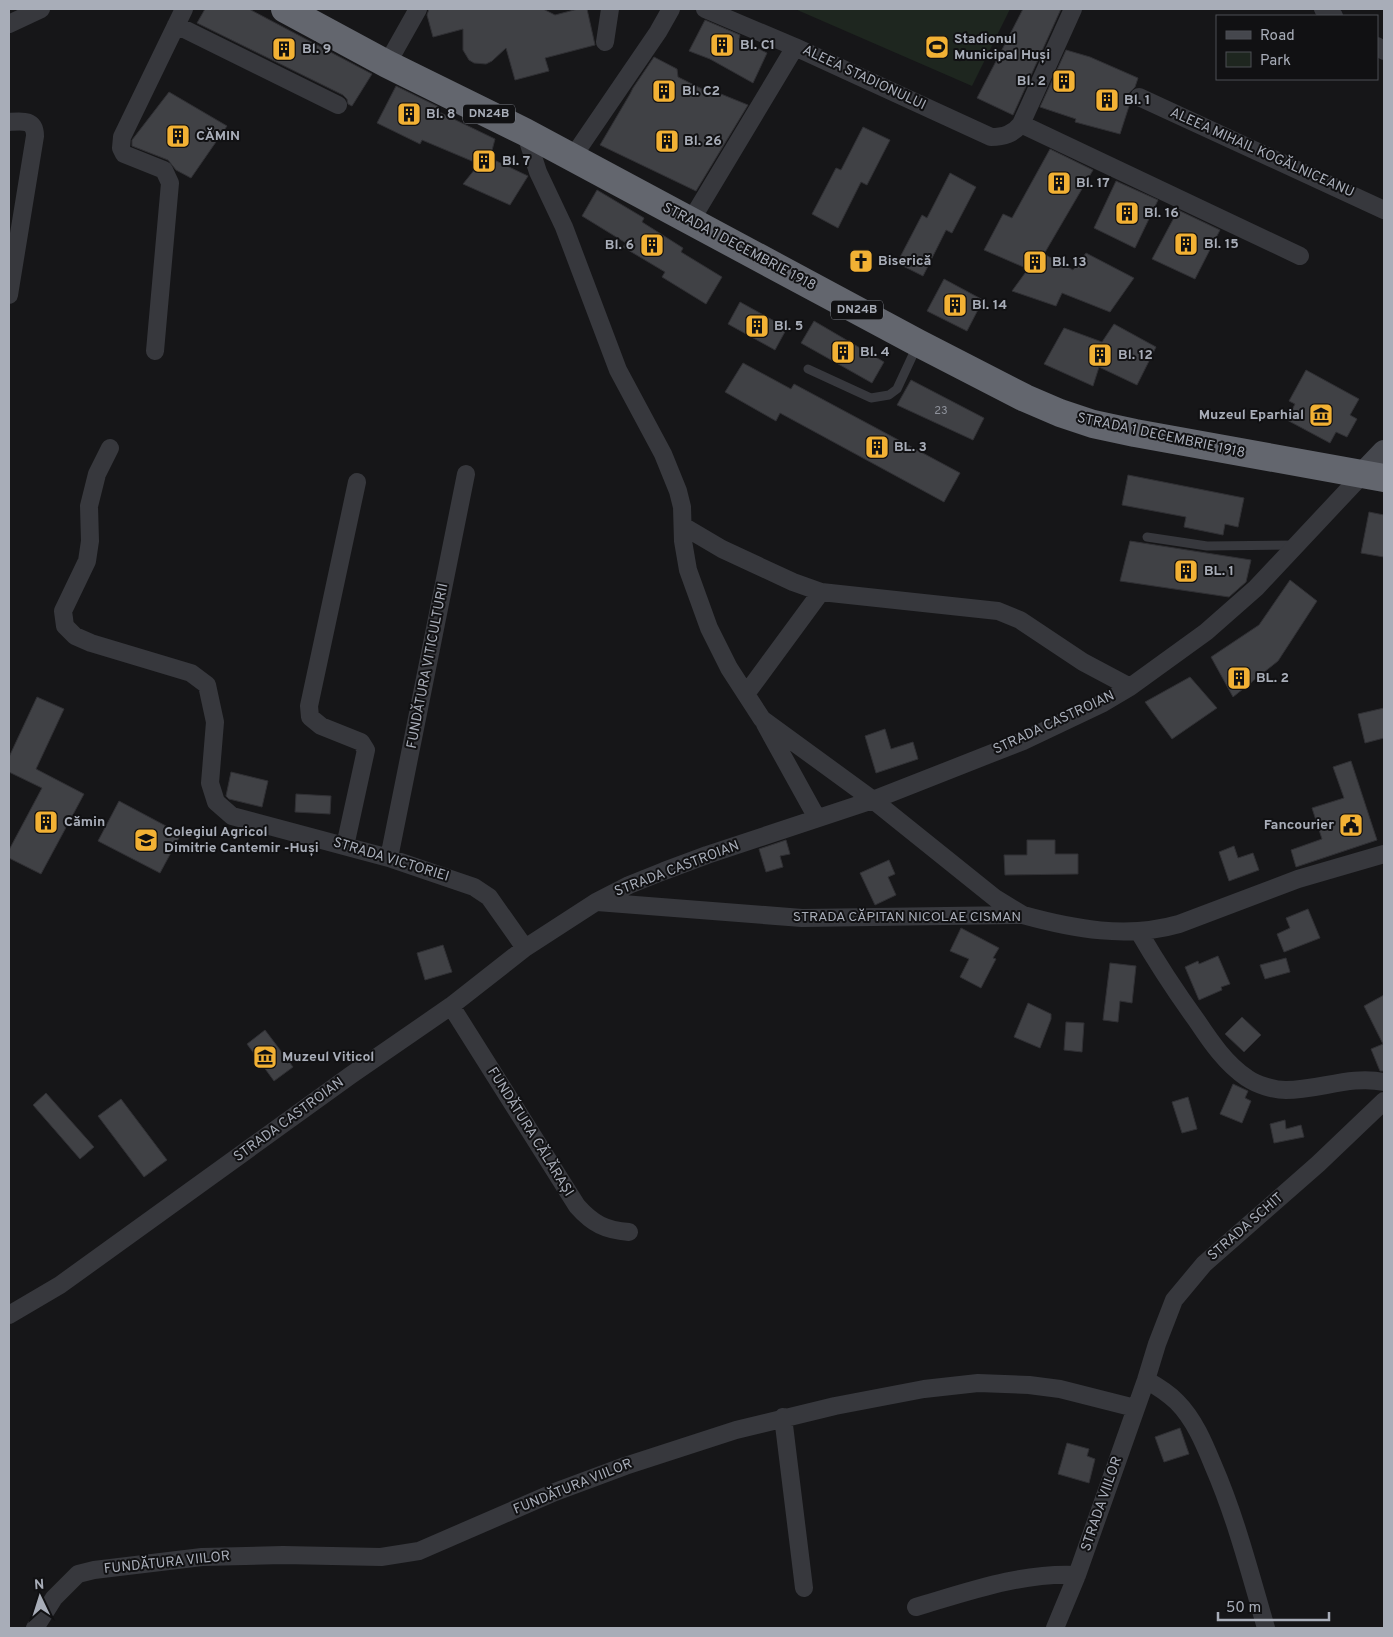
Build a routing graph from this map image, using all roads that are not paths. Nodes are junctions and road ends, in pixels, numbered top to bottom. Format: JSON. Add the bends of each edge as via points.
{"nodes":[{"id":1,"x":41,"y":9,"type":"edge"},
{"id":2,"x":184,"y":9,"type":"edge"},
{"id":3,"x":285,"y":9,"type":"edge"},
{"id":4,"x":418,"y":9,"type":"edge"},
{"id":5,"x":610,"y":9,"type":"edge"},
{"id":6,"x":671,"y":9,"type":"edge"},
{"id":7,"x":705,"y":9,"type":"edge"},
{"id":8,"x":1073,"y":9,"type":"edge"},
{"id":9,"x":9,"y":24,"type":"edge"},
{"id":10,"x":176,"y":25,"type":"junction"},
{"id":11,"x":605,"y":42,"type":"dead end"},
{"id":12,"x":795,"y":47,"type":"junction"},
{"id":13,"x":388,"y":64,"type":"junction"},
{"id":14,"x":1138,"y":97,"type":"dead end"},
{"id":15,"x":338,"y":105,"type":"dead end"},
{"id":16,"x":9,"y":122,"type":"edge"},
{"id":17,"x":1021,"y":124,"type":"junction"},
{"id":18,"x":525,"y":132,"type":"junction"},
{"id":19,"x":572,"y":158,"type":"junction"},
{"id":20,"x":1384,"y":210,"type":"edge"},
{"id":21,"x":690,"y":222,"type":"junction"},
{"id":22,"x":1300,"y":256,"type":"dead end"},
{"id":23,"x":9,"y":295,"type":"edge"},
{"id":24,"x":918,"y":343,"type":"junction"},
{"id":25,"x":155,"y":351,"type":"dead end"},
{"id":26,"x":808,"y":369,"type":"dead end"},
{"id":27,"x":110,"y":448,"type":"dead end"},
{"id":28,"x":1384,"y":452,"type":"edge"},
{"id":29,"x":466,"y":474,"type":"dead end"},
{"id":30,"x":1374,"y":476,"type":"edge"},
{"id":31,"x":357,"y":482,"type":"dead end"},
{"id":32,"x":683,"y":526,"type":"junction"},
{"id":33,"x":1147,"y":537,"type":"dead end"},
{"id":34,"x":1297,"y":545,"type":"junction"},
{"id":35,"x":821,"y":592,"type":"junction"},
{"id":36,"x":1130,"y":686,"type":"junction"},
{"id":37,"x":746,"y":694,"type":"junction"},
{"id":38,"x":762,"y":719,"type":"junction"},
{"id":39,"x":873,"y":800,"type":"junction"},
{"id":40,"x":817,"y":818,"type":"junction"},
{"id":41,"x":345,"y":846,"type":"junction"},
{"id":42,"x":1384,"y":854,"type":"edge"},
{"id":43,"x":389,"y":858,"type":"junction"},
{"id":44,"x":596,"y":902,"type":"junction"},
{"id":45,"x":1023,"y":915,"type":"junction"},
{"id":46,"x":1139,"y":932,"type":"junction"},
{"id":47,"x":525,"y":948,"type":"junction"},
{"id":48,"x":451,"y":1006,"type":"junction"},
{"id":49,"x":1384,"y":1082,"type":"edge"},
{"id":50,"x":1384,"y":1101,"type":"edge"},
{"id":51,"x":629,"y":1232,"type":"dead end"},
{"id":52,"x":9,"y":1315,"type":"edge"},
{"id":53,"x":1146,"y":1380,"type":"junction"},
{"id":54,"x":1135,"y":1408,"type":"junction"},
{"id":55,"x":783,"y":1417,"type":"junction"},
{"id":56,"x":1077,"y":1575,"type":"junction"},
{"id":57,"x":804,"y":1588,"type":"dead end"},
{"id":58,"x":916,"y":1607,"type":"dead end"},
{"id":59,"x":35,"y":1628,"type":"edge"},
{"id":60,"x":1055,"y":1628,"type":"edge"},
{"id":61,"x":1266,"y":1628,"type":"edge"}],
"edges":[{"from":1,"to":9,"type":"street"},
{"from":2,"to":10,"type":"street"},
{"from":3,"to":13,"type":"highway","name":"STRADA 1 DECEMBRIE 1918","number":"DN24B"},
{"from":4,"to":13,"type":"street"},
{"from":5,"to":11,"type":"street"},
{"from":6,"to":19,"type":"street"},
{"from":7,"to":12,"type":"street","name":"ALEEA STADIONULUI"},
{"from":8,"to":17,"type":"street"},
{"from":10,"to":15,"type":"street"},
{"from":10,"to":25,"type":"street","via":[[122,137],[121,148],[124,154],[164,170],[170,182]]},
{"from":12,"to":17,"type":"street","name":"ALEEA STADIONULUI","via":[[991,137],[1006,136]]},
{"from":12,"to":21,"type":"street"},
{"from":13,"to":18,"type":"highway","name":"STRADA 1 DECEMBRIE 1918","number":"DN24B"},
{"from":14,"to":20,"type":"street","name":"ALEEA MIHAIL KOGĂLNICEANU"},
{"from":16,"to":23,"type":"street","via":[[27,121],[33,125],[35,136]]},
{"from":17,"to":22,"type":"street"},
{"from":18,"to":19,"type":"highway","name":"STRADA 1 DECEMBRIE 1918","number":"DN24B"},
{"from":18,"to":32,"type":"street","via":[[618,370],[671,472],[680,499]]},
{"from":19,"to":21,"type":"highway","name":"STRADA 1 DECEMBRIE 1918","number":"DN24B"},
{"from":21,"to":24,"type":"highway","name":"STRADA 1 DECEMBRIE 1918","number":"DN24B"},
{"from":24,"to":26,"type":"lane","via":[[897,389],[889,395],[871,398]]},
{"from":24,"to":30,"type":"highway","name":"STRADA 1 DECEMBRIE 1918","number":"DN24B","via":[[1025,398],[1093,424]]},
{"from":27,"to":41,"type":"street","name":"STRADA VICTORIEI","via":[[97,474],[89,506],[90,541],[86,561],[63,611],[65,626],[75,636],[91,643],[191,674],[206,685],[216,722],[210,783],[216,802],[232,816]]},
{"from":28,"to":30,"type":"main road"},
{"from":29,"to":43,"type":"street","name":"FUNDĂTURA VITICULTURII"},
{"from":30,"to":34,"type":"street","name":"STRADA CASTROIAN"},
{"from":31,"to":41,"type":"street","via":[[309,706],[310,718],[321,726],[361,742],[366,750]]},
{"from":32,"to":35,"type":"street","via":[[722,549]]},
{"from":32,"to":37,"type":"street","via":[[688,570],[694,590],[728,668]]},
{"from":33,"to":34,"type":"lane","via":[[1207,546]]},
{"from":34,"to":36,"type":"street","name":"STRADA CASTROIAN","via":[[1256,588],[1206,632]]},
{"from":35,"to":36,"type":"street","via":[[998,611],[1020,620],[1083,662]]},
{"from":35,"to":37,"type":"street"},
{"from":36,"to":39,"type":"street","name":"STRADA CASTROIAN","via":[[1103,703],[1023,741]]},
{"from":37,"to":38,"type":"street"},
{"from":38,"to":39,"type":"street"},
{"from":38,"to":40,"type":"street"},
{"from":39,"to":40,"type":"street","name":"STRADA CASTROIAN"},
{"from":39,"to":45,"type":"street","via":[[995,898]]},
{"from":40,"to":44,"type":"street","name":"STRADA CASTROIAN","via":[[664,871]]},
{"from":41,"to":43,"type":"street","name":"STRADA VICTORIEI"},
{"from":42,"to":46,"type":"street","name":"STRADA CĂPITAN NICOLAE CISMAN","via":[[1298,878],[1179,924]]},
{"from":43,"to":47,"type":"street","name":"STRADA VICTORIEI","via":[[474,886],[489,897]]},
{"from":44,"to":45,"type":"street","name":"STRADA CĂPITAN NICOLAE CISMAN","via":[[802,918]]},
{"from":44,"to":47,"type":"street","name":"STRADA CASTROIAN"},
{"from":45,"to":46,"type":"street","name":"STRADA CĂPITAN NICOLAE CISMAN","via":[[1099,931]]},
{"from":46,"to":49,"type":"street","via":[[1216,1048],[1248,1079],[1284,1090],[1344,1081]]},
{"from":47,"to":48,"type":"street","name":"STRADA CASTROIAN"},
{"from":48,"to":51,"type":"street","name":"FUNDĂTURA CĂLĂRAȘI","via":[[577,1206],[599,1225],[613,1231]]},
{"from":48,"to":52,"type":"street","name":"STRADA CASTROIAN","via":[[60,1285]]},
{"from":50,"to":53,"type":"street","name":"STRADA SCHIT","via":[[1190,1280],[1174,1300]]},
{"from":53,"to":54,"type":"street","name":"STRADA VIILOR"},
{"from":53,"to":61,"type":"street","via":[[1178,1403],[1205,1445],[1242,1542]]},
{"from":54,"to":55,"type":"street","name":"FUNDĂTURA VIILOR","via":[[1060,1388],[978,1383],[924,1389]]},
{"from":54,"to":56,"type":"street","name":"STRADA VIILOR"},
{"from":55,"to":57,"type":"street"},
{"from":55,"to":59,"type":"street","name":"FUNDĂTURA VIILOR","via":[[625,1466],[555,1492],[420,1551],[381,1557],[202,1557],[78,1574],[54,1598]]},
{"from":56,"to":58,"type":"street","via":[[1027,1578]]},
{"from":56,"to":60,"type":"street","name":"STRADA VIILOR"}]}
